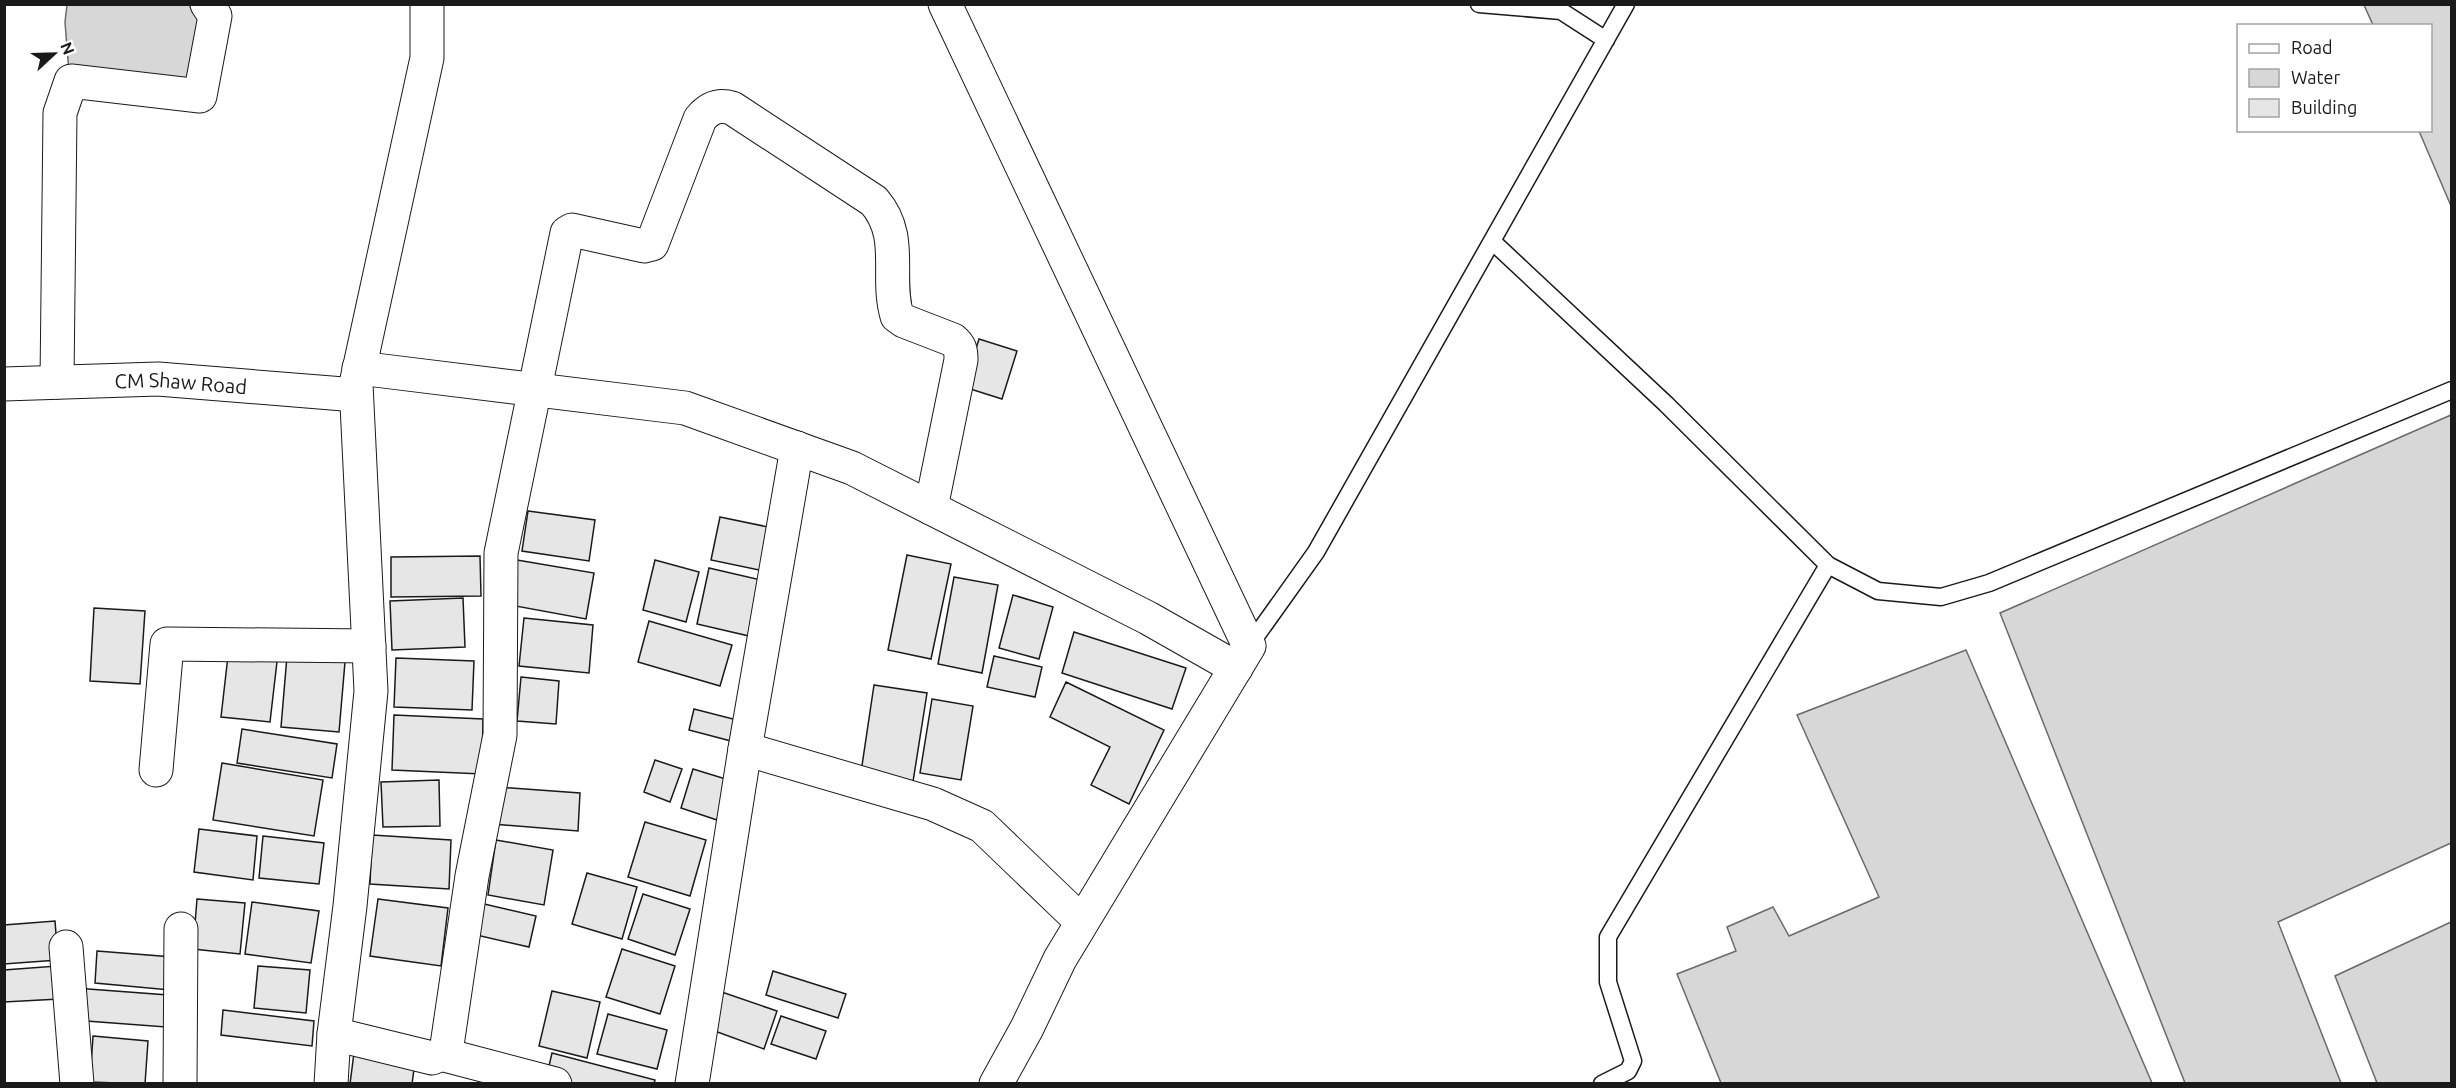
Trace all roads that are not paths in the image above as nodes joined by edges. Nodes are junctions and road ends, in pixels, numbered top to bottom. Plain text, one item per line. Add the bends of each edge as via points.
1 (207, 4) edge
2 (426, 4) edge
3 (945, 4) edge
4 (1479, 4) edge
5 (1626, 4) edge
6 (1606, 40) junction
7 (1492, 241) junction
8 (57, 382) junction
9 (358, 382) junction
10 (4, 384) edge
11 (536, 389) junction
12 (2451, 390) edge
13 (797, 448) junction
14 (931, 508) junction
15 (1828, 566) junction
16 (369, 646) junction
17 (1242, 657) junction
18 (745, 749) junction
19 (156, 770) dead end
20 (1082, 922) junction
21 (181, 929) dead end
22 (66, 947) dead end
23 (334, 1034) junction
24 (441, 1054) junction
25 (77, 1083) edge
26 (180, 1083) edge
27 (331, 1083) edge
28 (555, 1083) edge
29 (692, 1083) edge
30 (996, 1083) edge
31 (1602, 1083) edge

1 - 8 street via 215,16 200,96 71,81 60,113
2 - 9 street via 427,58
3 - 17 street
4 - 6 lane via 1561,11
5 - 6 lane
6 - 7 lane
7 - 15 lane via 1666,404
7 - 17 lane via 1316,552
8 - 9 street, CM Shaw Road
8 - 10 street, CM Shaw Road
9 - 11 street, CM Shaw Road
9 - 16 street
11 - 13 street, CM Shaw Road via 685,408
11 - 14 street via 567,233 572,230 644,246 652,244 700,119 713,107 732,108 873,201 885,214 891,232 897,316 959,344 961,360
11 - 24 street via 501,553 500,735 472,876 446,1052
12 - 15 lane via 1989,583 1941,597 1878,591
13 - 14 street, CM Shaw Road via 852,468
13 - 18 street
14 - 17 street, CM Shaw Road via 1148,618
15 - 31 lane via 1608,936 1608,982 1633,1061 1628,1071
16 - 19 street via 167,644
16 - 23 street via 371,691
17 - 20 street
18 - 20 street via 933,804 982,826
18 - 29 street
20 - 30 street
21 - 26 street
22 - 25 street
23 - 24 street via 432,1058
23 - 27 street
24 - 28 street

